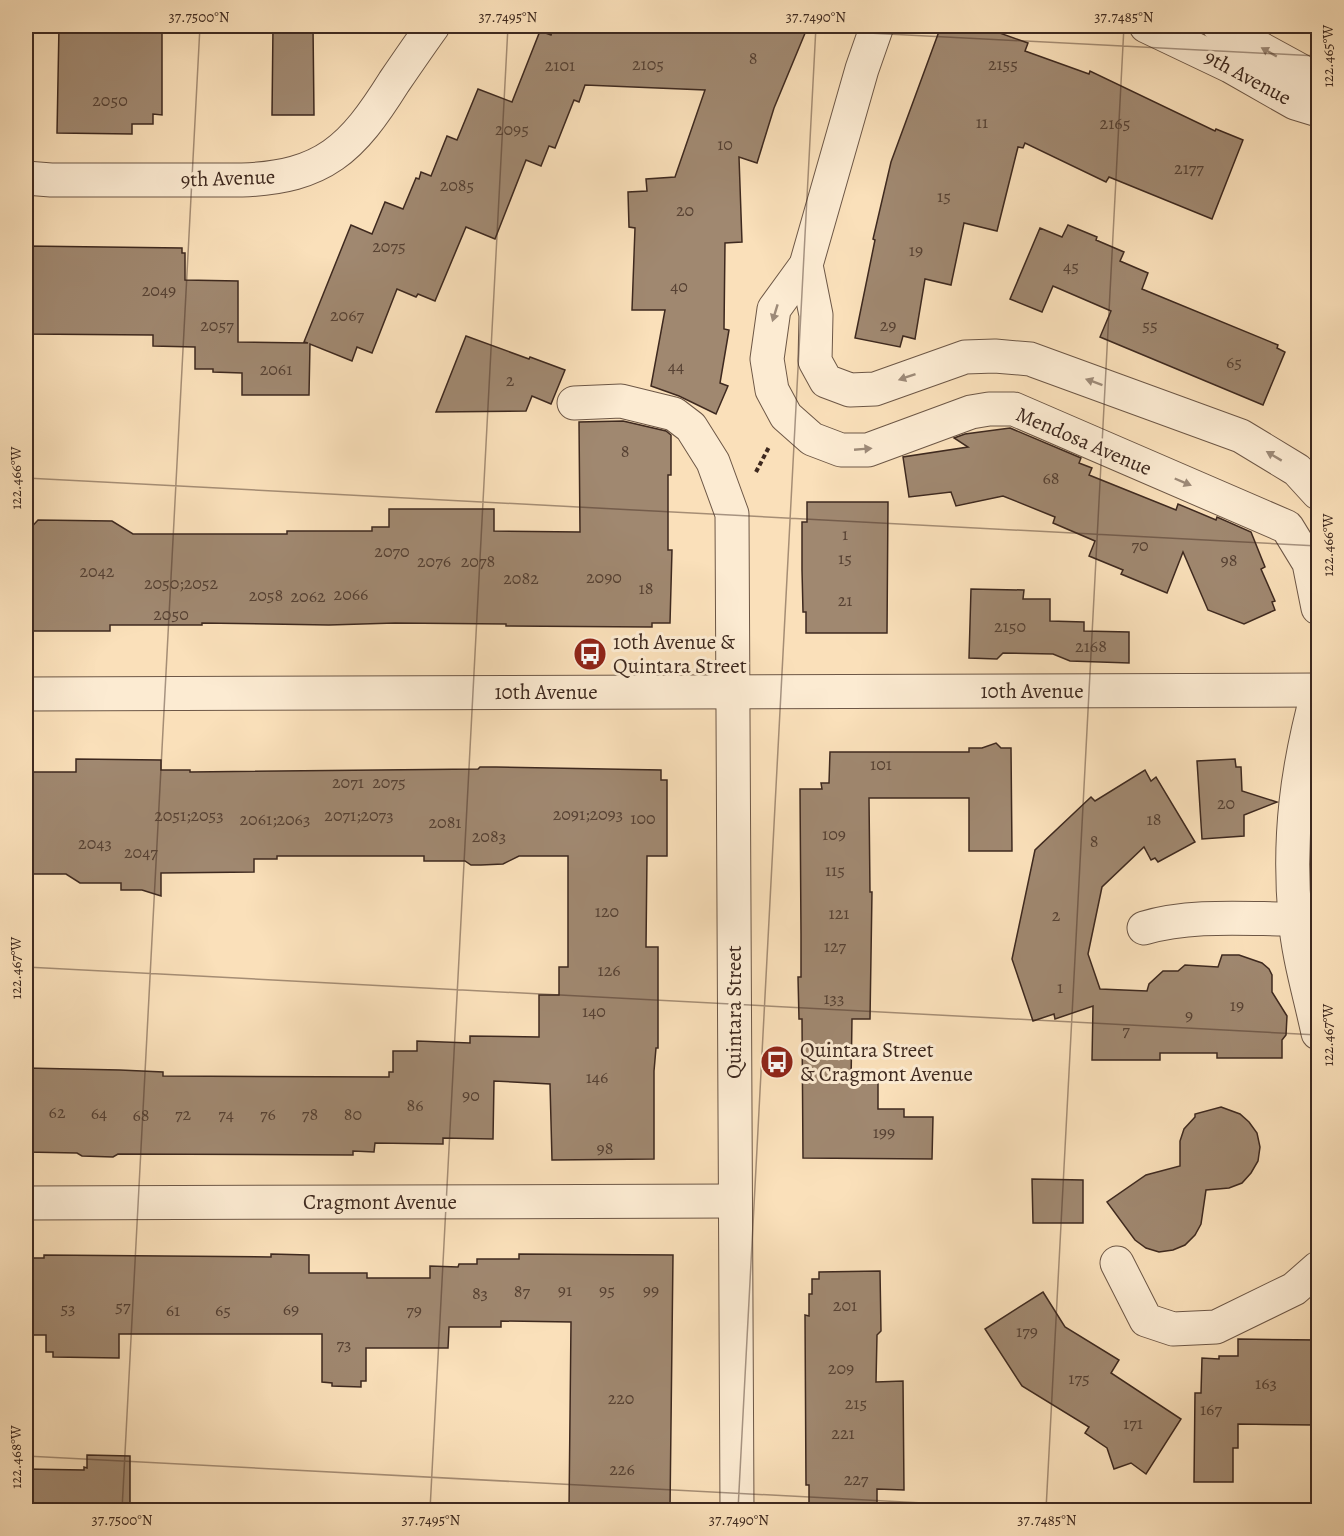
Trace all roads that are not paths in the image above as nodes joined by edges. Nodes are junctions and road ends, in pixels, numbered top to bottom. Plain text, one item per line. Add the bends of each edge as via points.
1 (433, 26) edge
2 (877, 26) edge
3 (1146, 26) edge
4 (1219, 26) edge
5 (1318, 80) edge
6 (1318, 110) edge
7 (26, 178) edge
8 (806, 265) junction
9 (574, 403) dead end
10 (1318, 493) edge
11 (1318, 608) edge
12 (1318, 691) edge
13 (733, 692) junction
14 (26, 694) edge
15 (1295, 919) junction
16 (1143, 928) dead end
17 (1318, 1033) edge
18 (735, 1201) junction
19 (26, 1203) edge
20 (1117, 1263) dead end
21 (1318, 1268) edge
22 (737, 1510) edge

1 - 7 street, 9th Avenue via 362,130 320,164 294,174 242,180
2 - 8 street, Mendosa Avenue
3 - 6 street, 9th Avenue via 1230,66 1295,103
5 -> 4 street, 9th Avenue
10 -> 8 street, Mendosa Avenue via 1297,470 1241,436 1030,359 964,357 875,389 850,390 826,381 815,361 816,315
8 -> 11 street, Mendosa Avenue via 774,309 767,359 772,390 786,416 812,439 841,450 868,450 971,412 1014,409 1287,527 1309,563
9 - 13 street, Quintara Street via 621,401 674,414 691,427 712,462 732,514
12 - 13 street, 10th Avenue
12 - 15 street via 1307,731 1293,819
13 - 14 street, 10th Avenue
13 - 18 street, Quintara Street
15 - 16 street via 1185,920
15 - 17 street
18 - 19 street, Cragmont Avenue
18 - 22 street, Quintara Street
20 - 21 street via 1146,1320 1173,1329 1216,1327 1294,1289

